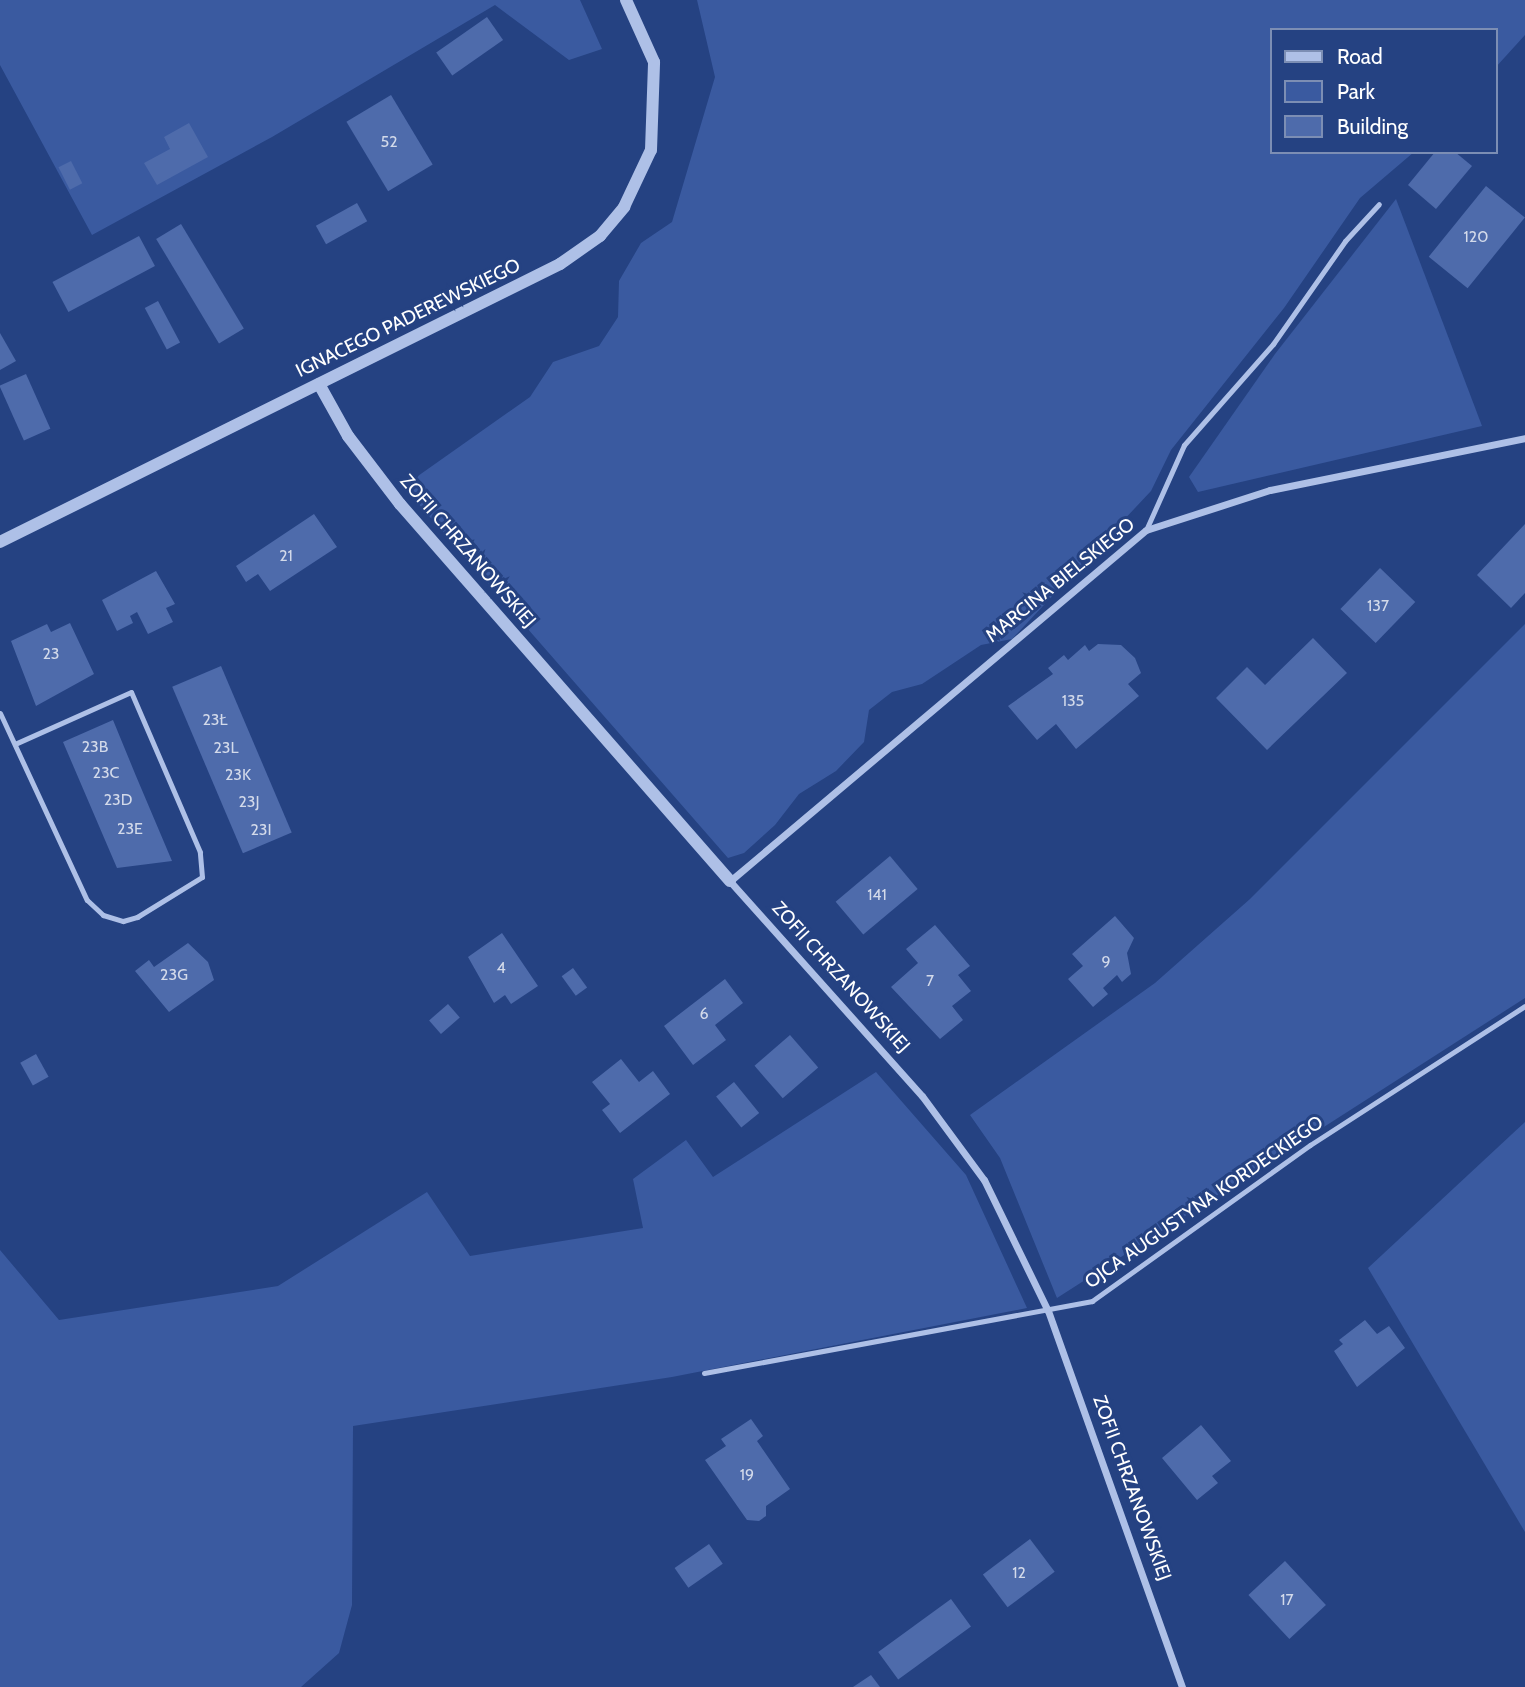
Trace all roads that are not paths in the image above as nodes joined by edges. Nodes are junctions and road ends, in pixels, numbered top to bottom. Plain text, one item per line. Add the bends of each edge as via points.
1 (626, 0) edge
2 (1379, 204) dead end
3 (319, 384) junction
4 (1525, 438) edge
5 (1146, 530) junction
6 (0, 542) edge
7 (0, 713) edge
8 (15, 744) junction
9 (730, 881) junction
10 (1525, 1006) edge
11 (1048, 1311) junction
12 (704, 1373) dead end
13 (1182, 1687) edge

1 - 3 street, IGNACEGO PADEREWSKIEGO via 653,62 656,110 651,150 624,207 600,236 560,264
2 - 5 lane via 1345,242 1273,344 1184,445
3 - 6 street, IGNACEGO PADEREWSKIEGO
3 - 9 street, ZOFII CHRZANOWSKIEJ via 348,436 400,504
4 - 5 street, MARCINA BIELSKIEGO via 1270,490
5 - 9 street, MARCINA BIELSKIEGO
7 - 8 lane
8 - 8 lane via 87,900 103,915 123,921 137,917 202,877 201,852 131,692
9 - 11 street, ZOFII CHRZANOWSKIEJ via 953,1138 984,1180
10 - 11 lane, OJCA AUGUSTYNA KORDECKIEGO via 1310,1145 1114,1288 1093,1301
11 - 12 lane, OJCA AUGUSTYNA KORDECKIEGO
11 - 13 street, ZOFII CHRZANOWSKIEJ

